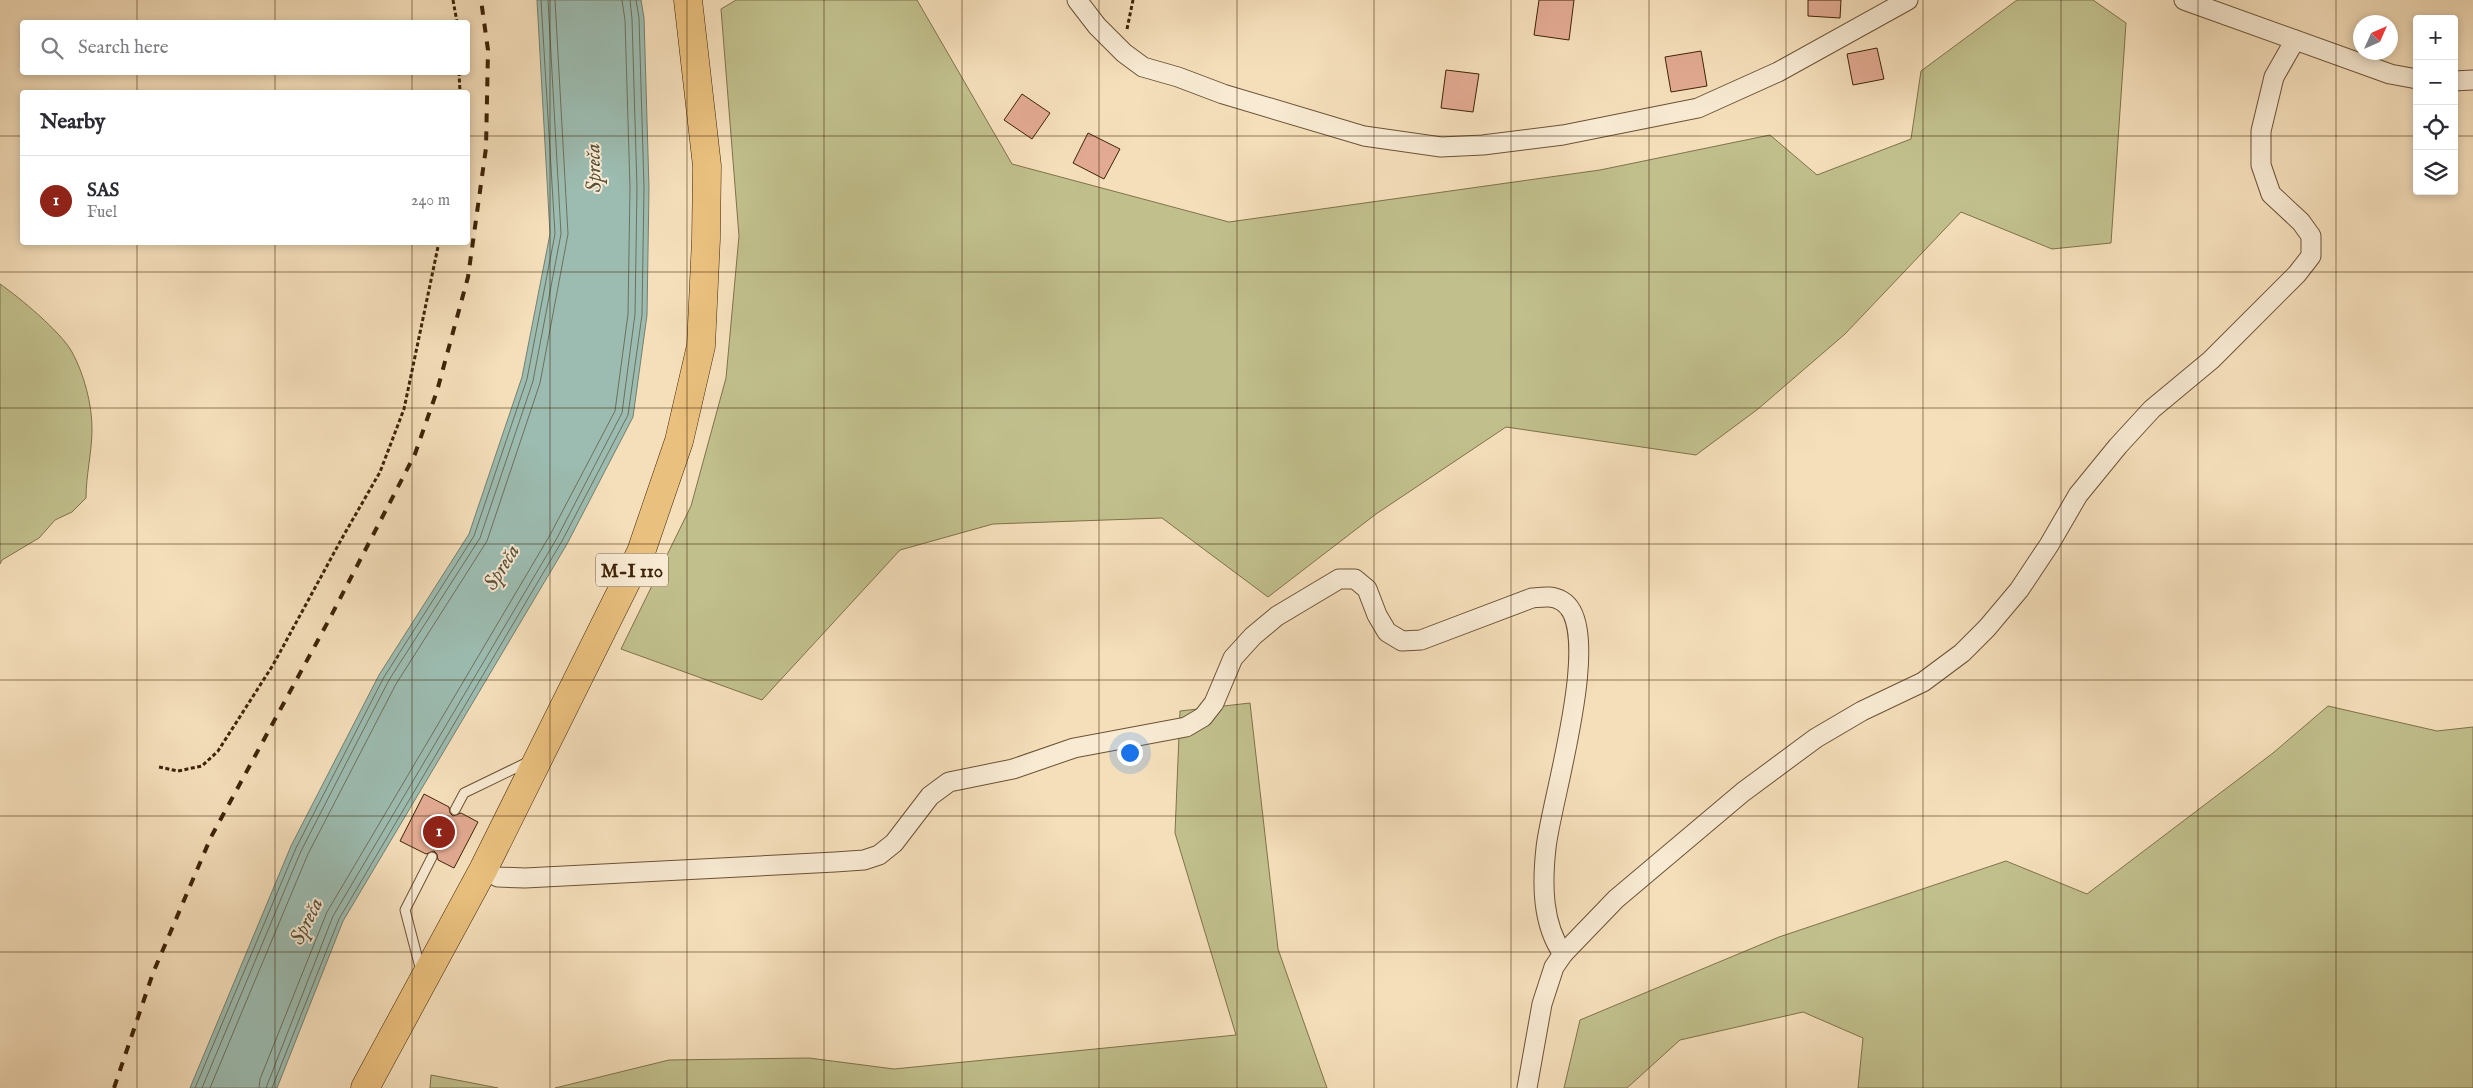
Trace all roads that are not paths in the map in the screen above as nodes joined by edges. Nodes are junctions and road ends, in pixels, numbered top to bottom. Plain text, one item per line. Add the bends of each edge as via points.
1 (688, 0) edge
2 (1078, 0) edge
3 (1908, 0) edge
4 (2184, 0) edge
5 (2295, 40) junction
6 (2413, 78) edge
7 (2458, 80) edge
8 (2473, 80) edge
9 (539, 757) junction
10 (455, 810) dead end
11 (432, 857) dead end
12 (483, 870) junction
13 (1563, 954) junction
14 (424, 980) junction
15 (365, 1088) edge
16 (1527, 1088) edge

1 - 9 main road, M-I 110 via 707,166 702,346 679,441 641,552
2 - 3 street via 1097,26 1143,67 1364,136 1441,147 1563,135 1698,108 1778,72
4 - 5 street
5 - 6 street via 2390,74
5 - 13 street via 2274,77 2261,131 2261,165 2271,194 2311,236 2311,256 2297,274 2211,360 2152,408 2118,446 2078,495 2019,590 1962,652 1923,682 1862,711 1816,738 1743,792 1616,899
7 - 8 street
9 - 10 lane via 464,793
9 - 12 main road, M-I 110
11 - 14 lane via 405,910
12 - 13 street via 498,877 526,878 835,862 864,860 879,855 894,843 930,796 949,782 1013,770 1074,748 1186,727 1203,717 1214,703 1233,658 1253,636 1277,616 1339,579 1355,579 1367,589 1387,632 1402,640 1421,640 1532,598 1551,596 1563,601 1572,613 1576,624 1577,683 1572,723 1546,847 1544,889 1547,921 1554,942
12 - 14 main road, M-I 110
13 - 16 street via 1554,967 1542,1004
14 - 15 main road, M-I 110

